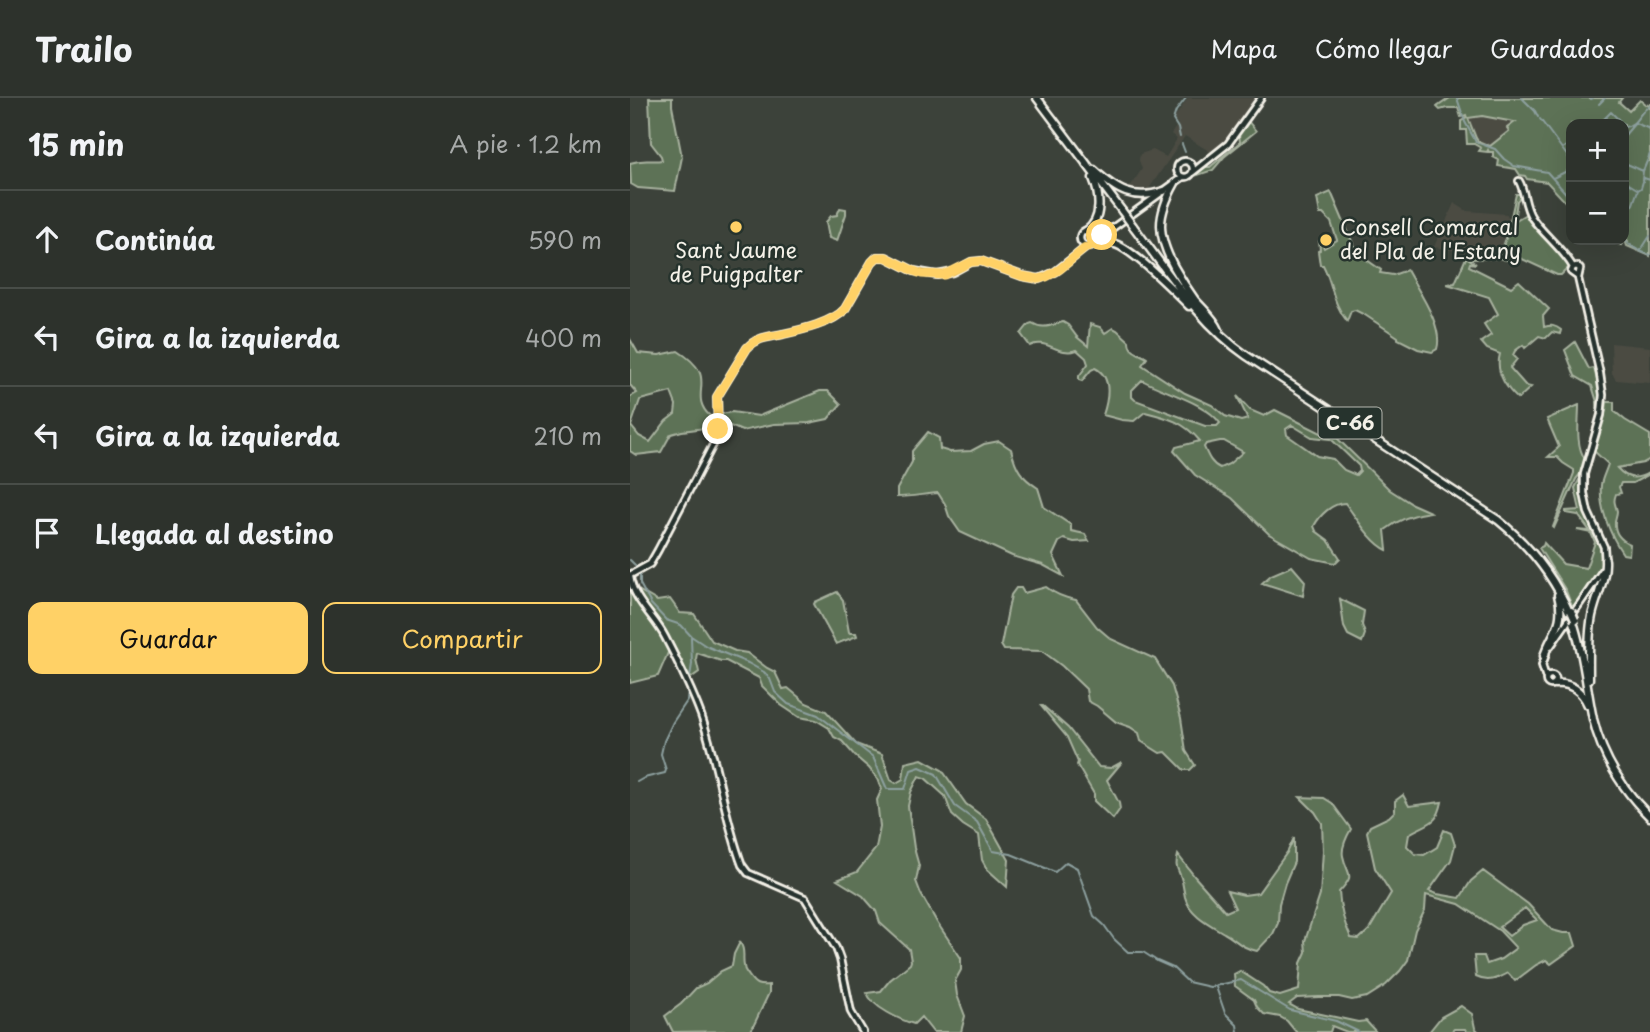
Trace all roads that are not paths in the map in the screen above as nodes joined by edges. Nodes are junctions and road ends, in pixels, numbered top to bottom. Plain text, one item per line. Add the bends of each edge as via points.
1 (1038, 98) edge
2 (1261, 98) edge
3 (1084, 162) junction
4 (1191, 163) junction
5 (1200, 165) junction
6 (1094, 170) junction
7 (1177, 171) junction
8 (1193, 172) junction
9 (1183, 177) junction
10 (1522, 185) dead end
11 (1170, 187) junction
12 (1123, 211) junction
13 (1089, 231) junction
14 (1104, 232) junction
15 (1080, 241) junction
16 (1092, 244) junction
17 (1080, 253) junction
18 (1218, 331) junction
19 (1605, 560) junction
20 (631, 575) edge
21 (1552, 579) junction
22 (1572, 617) junction
23 (1544, 656) junction
24 (1589, 681) junction
25 (1555, 684) joint
26 (1594, 720) junction
27 (1650, 816) edge
28 (863, 1032) edge

1 - 3 highway, C-66
1 - 6 highway, C-66
2 - 5 street via 1227,144
3 - 12 highway, C-66
3 - 13 highway via 1099,200
4 - 5 street
4 - 7 street via 1181,161
4 - 8 street
5 - 8 street
6 - 11 highway via 1131,194 1147,195
6 - 12 highway, C-66
7 - 9 street
7 - 11 street
8 - 9 street
9 - 11 street
10 - 19 street via 1530,216 1577,275 1600,374 1601,415 1584,474 1584,493
11 - 14 street
11 - 18 highway via 1160,228 1163,244 1185,287
12 - 18 highway, C-66, bridge
13 - 14 street
13 - 15 street via 1080,235
13 - 16 street
14 - 16 street
15 - 16 street via 1084,246
15 - 17 street
16 - 17 street
16 - 18 highway via 1122,247
17 - 20 street via 1039,279 981,261 944,275 922,274 877,257 840,315 752,342 717,397 715,441 650,564
18 - 21 highway, C-66 via 1247,356 1488,513 1521,541
18 - 22 highway, C-66 via 1507,523 1546,566
19 - 23 street via 1598,579
19 - 24 highway via 1591,619
20 - 28 street via 639,598 685,675 701,715 742,865 750,874 805,898 841,959 851,1012
21 - 22 highway, C-66
21 - 23 highway via 1560,615
22 - 24 highway, C-66
22 - 26 highway, C-66
23 - 25 street via 1548,684
24 - 27 highway, C-66 via 1609,755
25 - 26 highway via 1580,691
26 - 27 highway, C-66 via 1608,761

